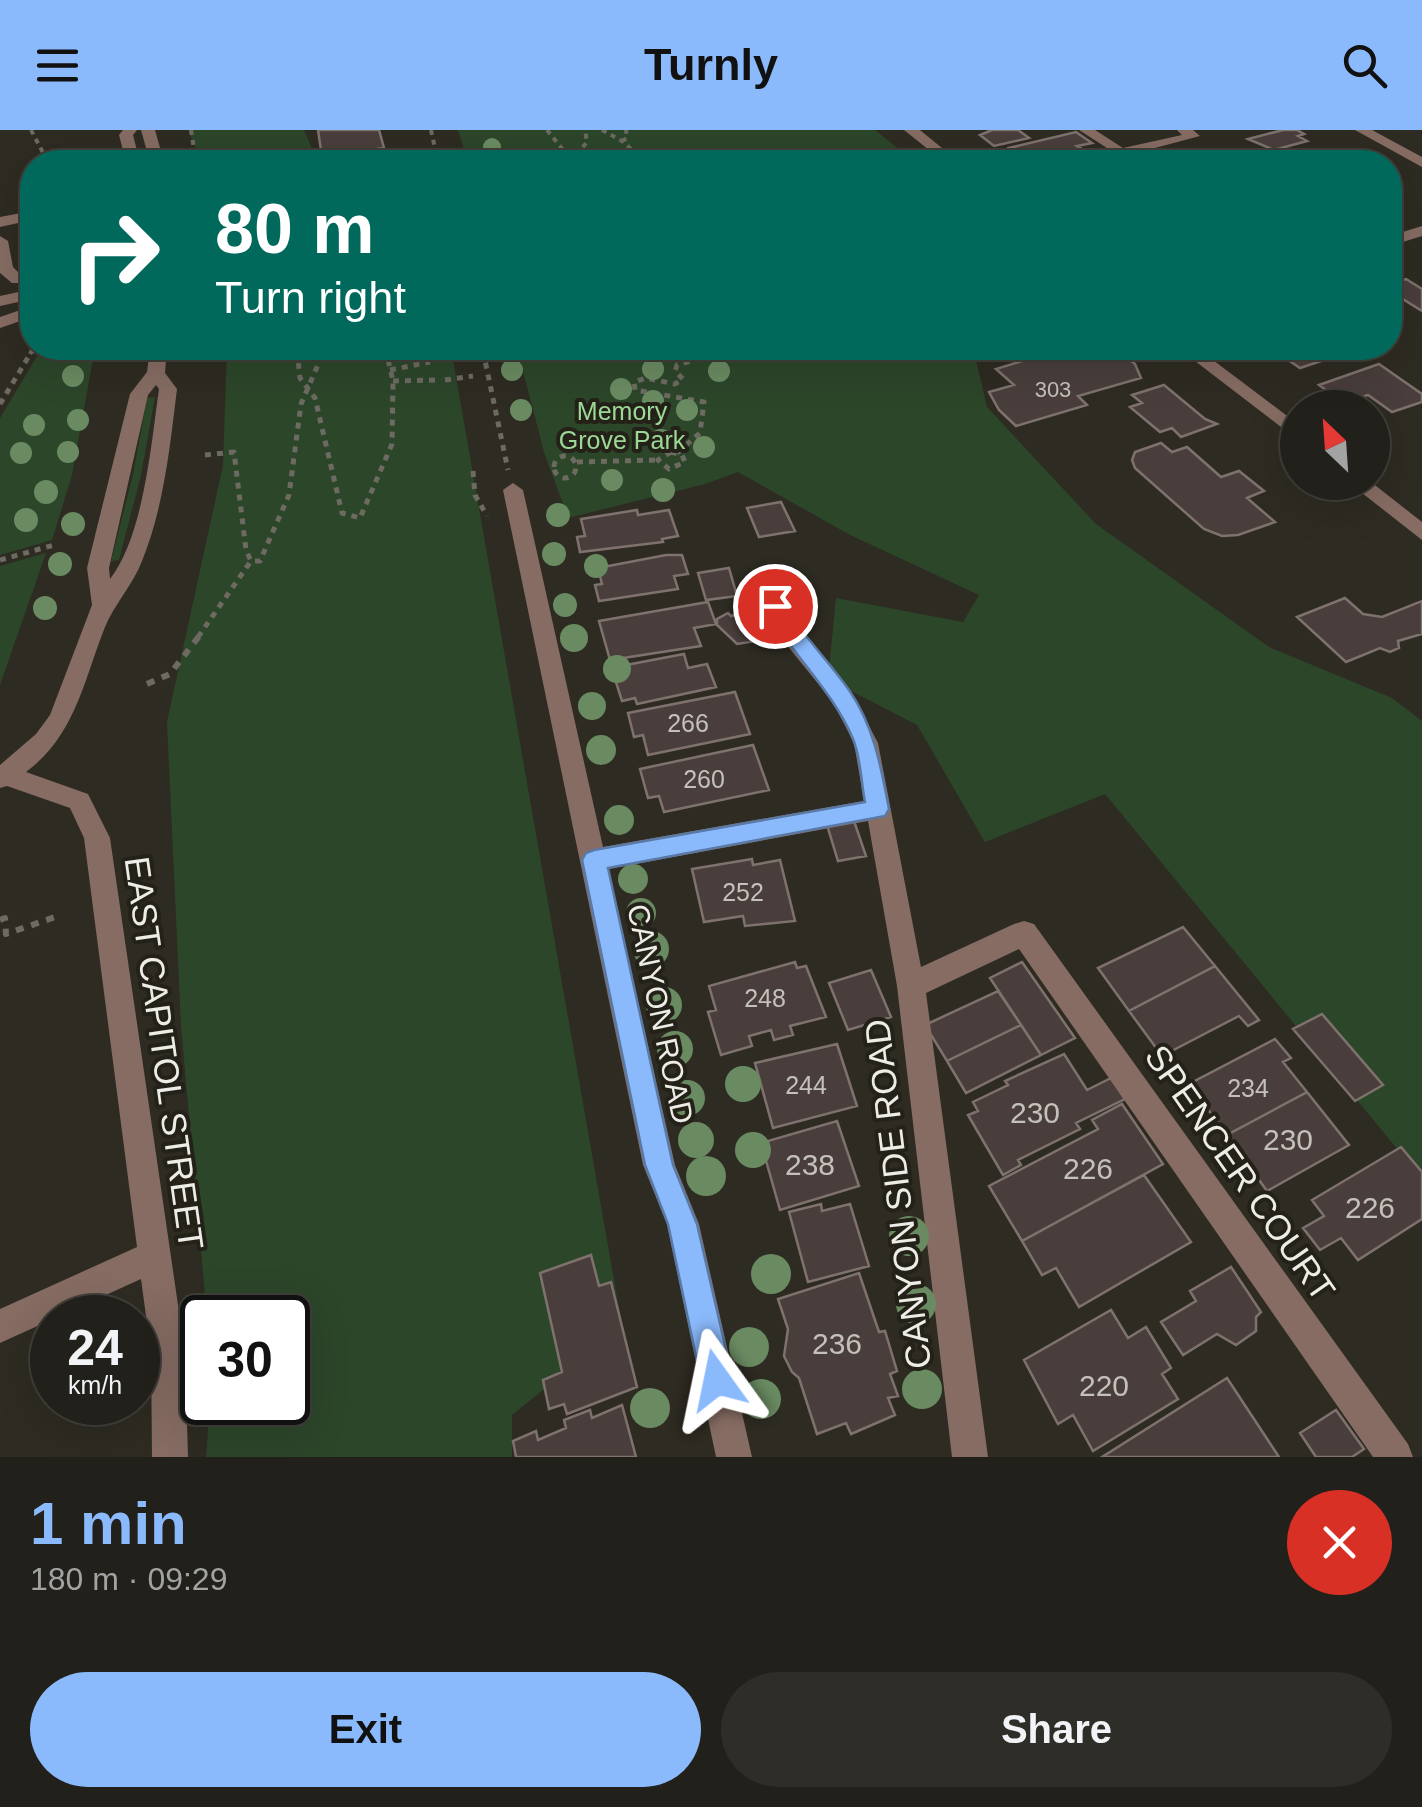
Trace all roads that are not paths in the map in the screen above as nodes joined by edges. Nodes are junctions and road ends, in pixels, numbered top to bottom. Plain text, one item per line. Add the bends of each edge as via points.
1 (911, 130) edge
2 (1086, 130) edge
3 (1184, 130) edge
4 (1362, 130) edge
5 (1148, 147) junction
6 (937, 150) edge
7 (1116, 150) edge
8 (1134, 150) edge
9 (1151, 150) edge
10 (1398, 150) edge
11 (0, 241) edge
12 (17, 280) edge
13 (157, 360) edge
14 (1202, 360) edge
15 (156, 374) junction
16 (1280, 420) edge
17 (513, 490) road end
18 (1381, 500) edge
19 (1422, 532) edge
20 (761, 579) dead end
21 (103, 604) junction
22 (3, 776) edge
23 (877, 809) junction
24 (594, 860) junction
25 (1024, 933) joint
26 (911, 986) junction
27 (154, 1256) junction
28 (0, 1326) edge
29 (170, 1457) edge
30 (734, 1457) edge
31 (970, 1457) edge
32 (1394, 1457) edge

1 - 6 street
2 - 7 street
3 - 5 street via 1193,136
4 - 10 street
5 - 8 street
5 - 9 street
11 - 12 street via 6,269
13 - 15 street
14 - 16 street
15 - 21 street via 139,394 98,568
15 - 21 street via 168,389 148,500 131,564
17 - 24 street, CANYON ROAD
18 - 19 street
20 - 23 street via 789,632 842,696 866,743
21 - 22 street via 63,718
22 - 27 street, EAST CAPITOL STREET via 79,801 93,822
23 - 24 street
23 - 26 street
24 - 30 street, CANYON ROAD via 659,1165 683,1224
25 - 26 street, CANYON SIDE ROAD
25 - 32 street, SPENCER COURT
26 - 31 street, CANYON SIDE ROAD
27 - 28 street
27 - 29 street, EAST CAPITOL STREET via 168,1353

